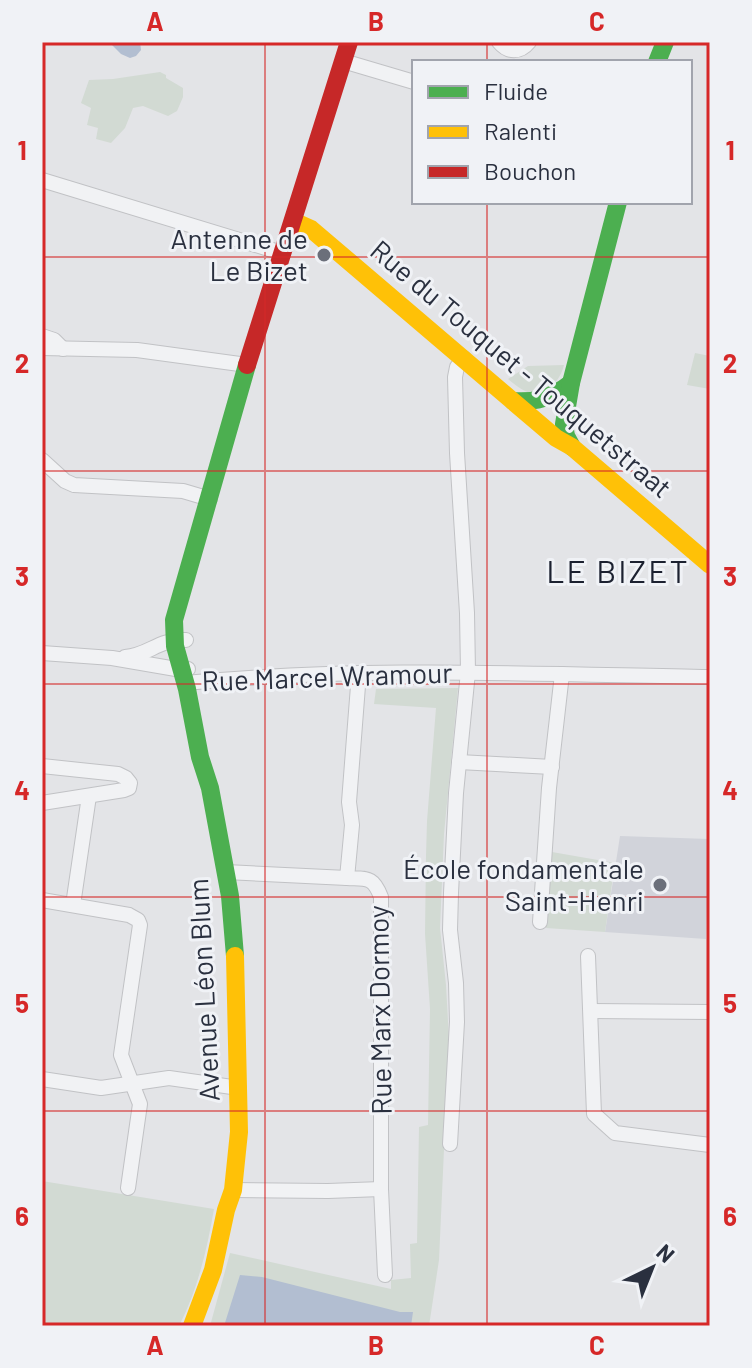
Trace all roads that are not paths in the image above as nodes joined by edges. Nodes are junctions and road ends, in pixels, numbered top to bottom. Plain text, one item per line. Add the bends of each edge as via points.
1 (349, 42) edge
2 (499, 42) edge
3 (529, 42) edge
4 (343, 61) junction
5 (412, 81) edge
6 (42, 180) edge
7 (617, 204) edge
8 (293, 221) junction
9 (282, 253) junction
10 (42, 336) edge
11 (42, 348) edge
12 (63, 349) junction
13 (464, 358) junction
14 (247, 365) junction
15 (571, 383) junction
16 (513, 401) junction
17 (572, 447) junction
18 (42, 460) edge
19 (210, 499) junction
20 (710, 565) edge
21 (180, 640) junction
22 (42, 653) edge
23 (112, 658) junction
24 (468, 672) junction
25 (359, 673) junction
26 (562, 674) junction
27 (188, 676) junction
28 (710, 677) edge
29 (459, 762) junction
30 (42, 766) edge
31 (552, 767) junction
32 (89, 796) junction
33 (42, 803) edge
34 (226, 872) junction
35 (347, 878) junction
36 (42, 900) edge
37 (73, 905) junction
38 (540, 922) dead end
39 (588, 956) dead end
40 (591, 1011) junction
41 (710, 1012) edge
42 (42, 1079) edge
43 (134, 1084) junction
44 (239, 1088) junction
45 (450, 1144) dead end
46 (710, 1145) edge
47 (128, 1188) dead end
48 (381, 1189) junction
49 (233, 1190) junction
50 (385, 1275) dead end
51 (192, 1326) edge
52 (201, 1326) edge

1 - 4 main road, Avenue Léon Blum
2 - 3 street via 513,51
4 - 5 street
4 - 8 main road, Avenue Léon Blum
6 - 9 street
7 - 15 main road
8 - 9 main road, Avenue Léon Blum
8 - 13 main road, Rue du Touquet - Touquetstraat via 311,229
9 - 14 main road, Avenue Léon Blum
10 - 12 street
11 - 12 street
12 - 14 street via 137,350
13 - 16 main road, Rue du Touquet - Touquetstraat
13 - 24 street via 455,377
14 - 19 main road, Avenue Léon Blum
15 - 16 main road via 544,401
15 - 17 main road via 564,424
16 - 17 main road, Rue du Touquet - Touquetstraat
17 - 20 main road, Rue du Touquet - Touquetstraat
18 - 19 street via 74,485 183,491
19 - 21 main road, Avenue Léon Blum via 174,620
21 - 23 street via 165,641 136,656
21 - 27 main road, Avenue Léon Blum
22 - 23 street
23 - 27 street, Rue Marcel Wramour
24 - 25 street, Rue Marcel Wramour
24 - 26 street, Rue Marcel Wramour
24 - 29 street
25 - 27 street, Rue Marcel Wramour
25 - 35 street, Rue Marx Dormoy
26 - 28 street, Rue Marcel Wramour
26 - 31 street
27 - 34 main road, Avenue Léon Blum via 210,760
29 - 31 street
29 - 45 street via 450,930 457,1022
30 - 32 street via 118,774 130,782 126,790
31 - 38 street
32 - 33 street
32 - 37 street
34 - 35 street
34 - 44 main road, Avenue Léon Blum via 233,916
35 - 48 street, Rue Marx Dormoy via 371,880 381,897
36 - 37 street
37 - 43 street via 129,915 140,925 121,1055
39 - 40 street
40 - 41 street
40 - 46 street via 594,1114 615,1133
42 - 43 street via 101,1088
43 - 44 street via 169,1078
43 - 47 street via 140,1109
44 - 49 main road, Avenue Léon Blum
48 - 49 street
48 - 50 street, Rue Marx Dormoy
49 - 51 main road, Avenue Léon Blum
49 - 52 main road, Avenue Léon Blum via 226,1254

